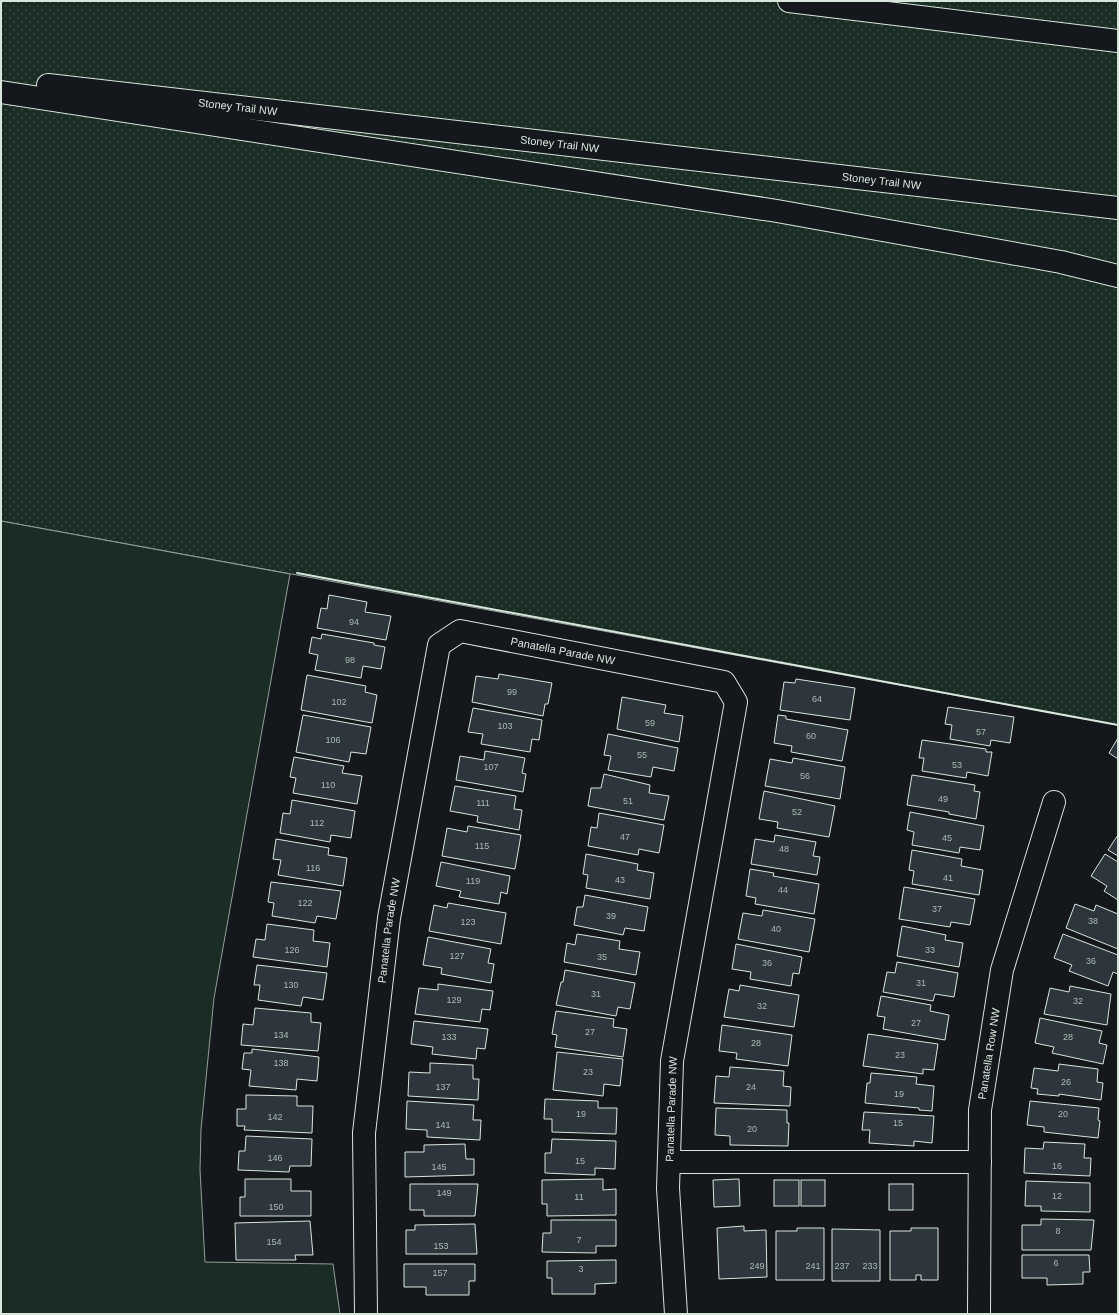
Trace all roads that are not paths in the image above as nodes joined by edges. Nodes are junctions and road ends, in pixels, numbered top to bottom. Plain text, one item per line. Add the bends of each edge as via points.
1 (789, 1) edge
2 (1118, 41) edge
3 (1, 80) edge
4 (1, 92) edge
5 (1118, 208) edge
6 (1118, 276) edge
7 (1054, 802) dead end
8 (669, 1162) junction
9 (980, 1162) junction
10 (366, 1314) edge
11 (676, 1314) edge
12 (979, 1314) edge

1 - 2 main road
3 - 5 main road, Stoney Trail NW
4 - 6 main road via 777,211 1054,261
7 - 9 main road, Panatella Row NW via 1002,970 980,1110
8 - 9 main road
8 - 10 main road, Panatella Parade NW via 672,1061 736,702 724,682 460,631 439,645 389,918 364,1133
8 - 11 main road, Panatella Parade NW via 668,1188
9 - 12 main road, Panatella Row NW

